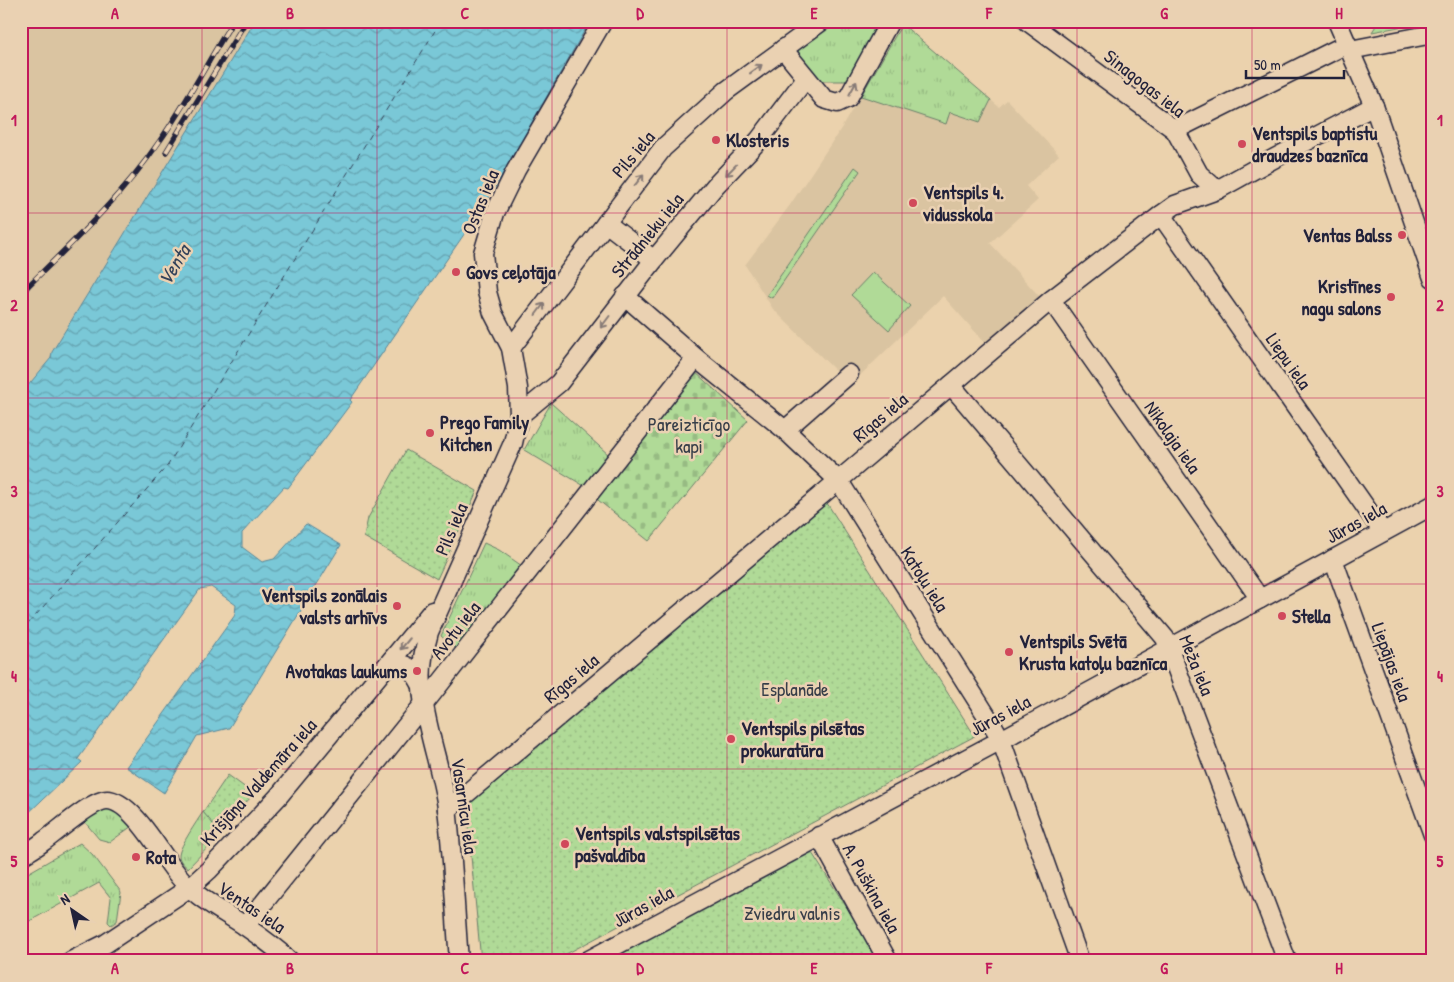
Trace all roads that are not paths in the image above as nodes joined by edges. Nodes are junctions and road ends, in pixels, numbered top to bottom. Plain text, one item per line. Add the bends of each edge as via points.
1 (603, 21) edge
2 (822, 21) edge
3 (890, 21) edge
4 (1027, 21) edge
5 (1337, 21) edge
6 (1428, 30) edge
7 (1348, 47) junction
8 (783, 49) junction
9 (806, 78) junction
10 (1374, 106) junction
11 (1175, 130) junction
12 (1199, 174) junction
13 (1217, 190) junction
14 (1168, 210) junction
15 (606, 223) junction
16 (1428, 249) edge
17 (654, 260) junction
18 (1433, 278) edge
19 (625, 296) junction
20 (1051, 300) junction
21 (511, 348) junction
22 (696, 358) junction
23 (849, 374) dead end
24 (951, 385) junction
25 (519, 416) junction
26 (785, 430) junction
27 (838, 481) junction
28 (1433, 505) edge
29 (1383, 532) junction
30 (1332, 560) junction
31 (445, 596) junction
32 (1260, 599) junction
33 (1168, 648) junction
34 (422, 659) joint
35 (387, 665) junction
36 (422, 684) junction
37 (424, 704) junction
38 (1001, 740) junction
39 (447, 810) junction
40 (1433, 834) edge
41 (819, 836) junction
42 (21, 856) edge
43 (189, 888) junction
44 (245, 926) junction
45 (71, 961) edge
46 (290, 961) edge
47 (459, 961) edge
48 (587, 961) edge
49 (888, 961) edge
50 (1080, 961) edge
51 (1286, 961) edge

1 - 21 street, Ostas iela via 516,170 495,213 483,253 493,313
2 - 8 street, Pils iela
9 -> 3 street via 824,99 837,103 848,98
4 - 11 street, Sinagogas iela
5 - 7 street
6 - 7 street
7 - 10 street
7 - 11 street
8 - 9 street
15 -> 8 street, Pils iela via 663,148 726,91
9 -> 17 street, Strādnieku iela via 759,140 715,186
10 - 13 street, Rīgas iela
10 - 16 street
11 - 12 street, Sinagogas iela
12 - 13 street, Sinagogas iela
12 - 14 street
13 - 14 street, Rīgas iela
14 - 20 street, Rīgas iela
14 - 29 street, Liepu iela
15 - 17 street
21 -> 15 street, Pils iela
16 - 18 street
17 - 19 street, Strādnieku iela
19 - 22 street, Katoļu iela
19 -> 25 street, Strādnieku iela via 559,383
20 - 24 street, Rīgas iela
20 - 32 street, Nikolaja iela
21 - 25 street, Ostas iela
22 - 26 street, Katoļu iela
22 - 37 street, Avotu iela
23 - 26 street
24 - 27 street, Rīgas iela
24 - 33 street, Meža iela via 1165,638
25 - 31 street, Pils iela via 513,443
26 - 27 street, Katoļu iela
27 - 38 street, Katoļu iela
27 - 39 street, Rīgas iela
28 - 29 street, Jūras iela
29 - 30 street, Jūras iela
30 - 32 street, Jūras iela
30 - 40 street, Liepājas iela
31 - 34 street, Pils iela via 429,632
31 -> 35 street, Krišjāņa Valdemāra iela
32 - 33 street, Jūras iela
33 - 38 street, Jūras iela
33 - 51 street, Meža iela
34 - 36 street, Vasarnīcu iela
35 - 36 street via 406,664
35 - 43 street, Krišjāņa Valdemāra iela via 278,797
36 - 37 street, Vasarnīcu iela
37 - 39 street, Vasarnīcu iela
37 - 44 street, Avotu iela
38 - 41 street, Jūras iela
38 - 50 street, Katoļu iela
39 - 47 street, Vasarnīcu iela
41 - 48 street, Jūras iela
41 - 49 street, A. Puškina iela
42 - 43 street, Ventas iela via 94,804 107,800 119,803 130,812
43 - 44 street, Ventas iela via 207,904
43 - 45 street, Krišjāņa Valdemāra iela via 105,944
44 - 46 street, Ventas iela

